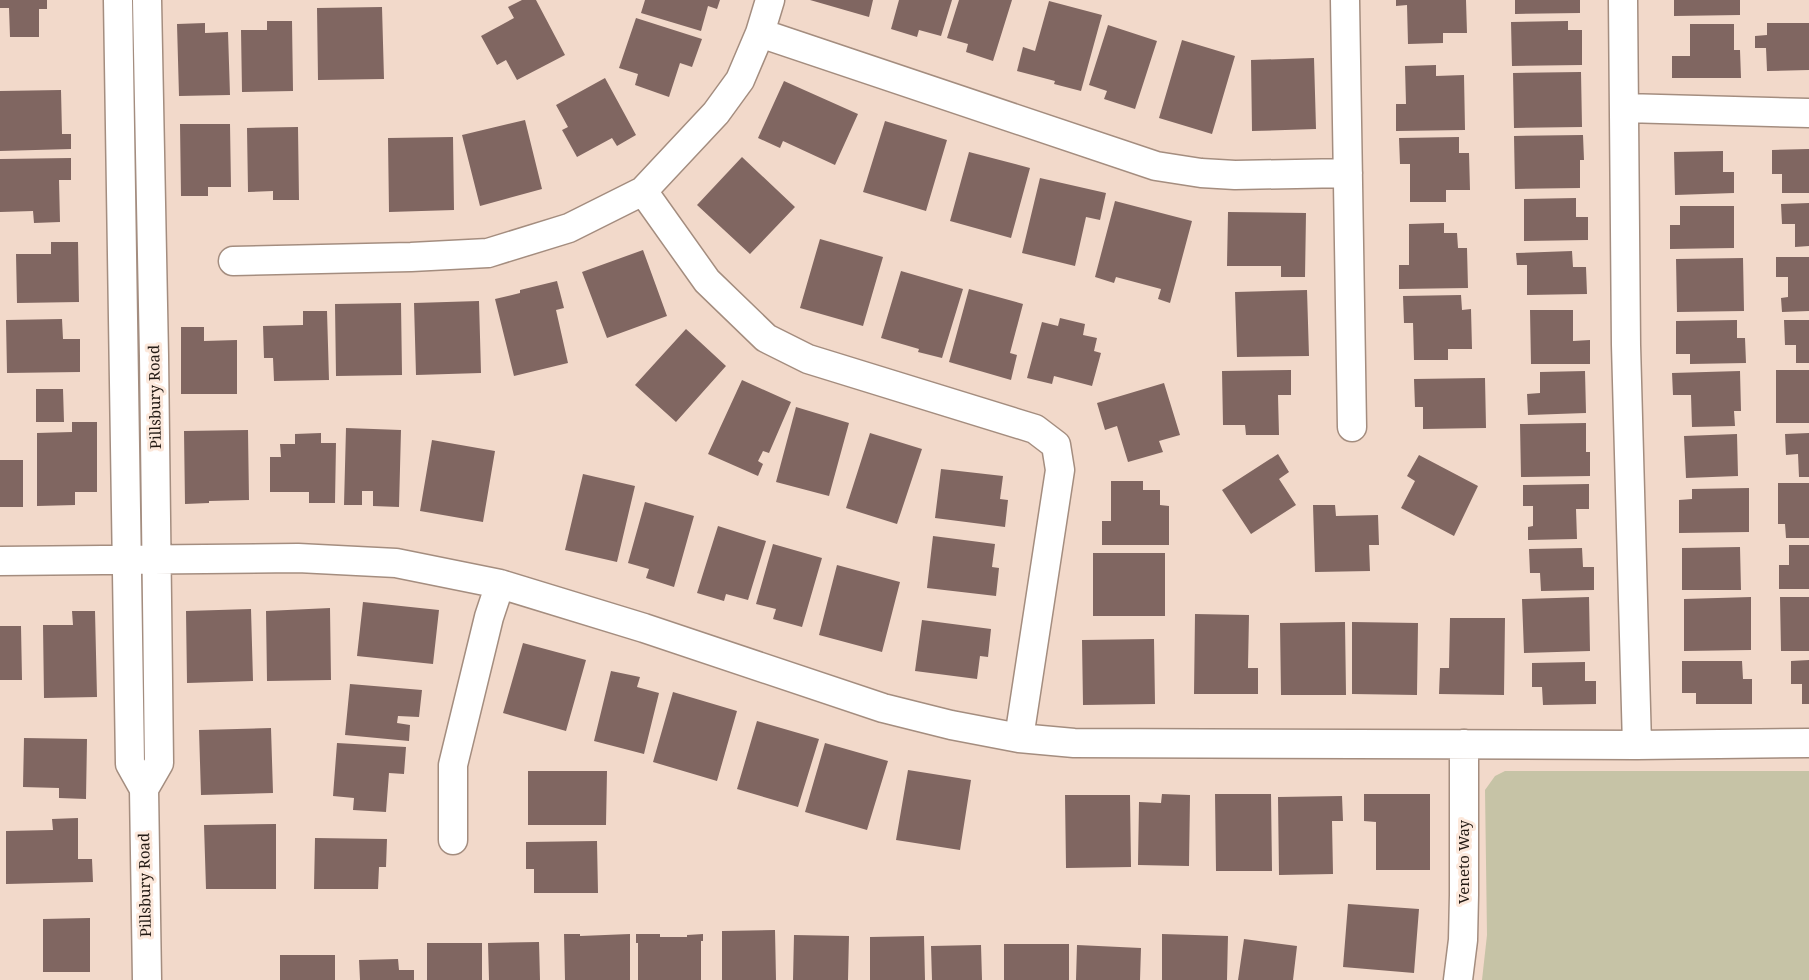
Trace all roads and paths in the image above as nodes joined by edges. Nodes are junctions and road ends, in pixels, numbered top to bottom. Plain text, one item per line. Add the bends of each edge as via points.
1 (118, 0) edge
2 (147, 0) edge
3 (770, 0) edge
4 (1345, 0) edge
5 (1623, 0) edge
6 (760, 33) junction
7 (1624, 108) junction
8 (1809, 113) edge
9 (1348, 174) junction
10 (643, 192) junction
11 (233, 261) dead end
12 (1352, 427) dead end
13 (157, 558) junction
14 (126, 560) junction
15 (0, 561) edge
16 (500, 584) junction
17 (1019, 738) junction
18 (1809, 743) edge
19 (1464, 744) junction
20 (1637, 745) junction
21 (144, 789) junction
22 (453, 840) dead end
23 (147, 980) edge
24 (1458, 980) edge

1 - 14 street, Pillsbury Road
2 - 13 street, Pillsbury Road
3 - 6 street
4 - 9 street
5 - 7 street
6 - 9 street via 1156,166 1201,174
6 - 10 street via 740,80 717,113
7 - 8 street
7 - 20 street
9 - 12 street
10 - 11 street via 569,228 488,253
10 - 17 street via 707,281 766,338 808,359 1035,429 1056,445 1060,470
13 - 14 street
13 - 16 street via 396,563
13 - 21 street, Pillsbury Road via 159,763
14 - 15 street
14 - 21 street, Pillsbury Road via 130,764
16 - 17 street via 883,708
16 - 22 street via 453,765
17 - 19 street via 1074,743
18 - 20 street
19 - 20 street
19 - 24 street, Veneto Way via 1463,940
21 - 23 street, Pillsbury Road

